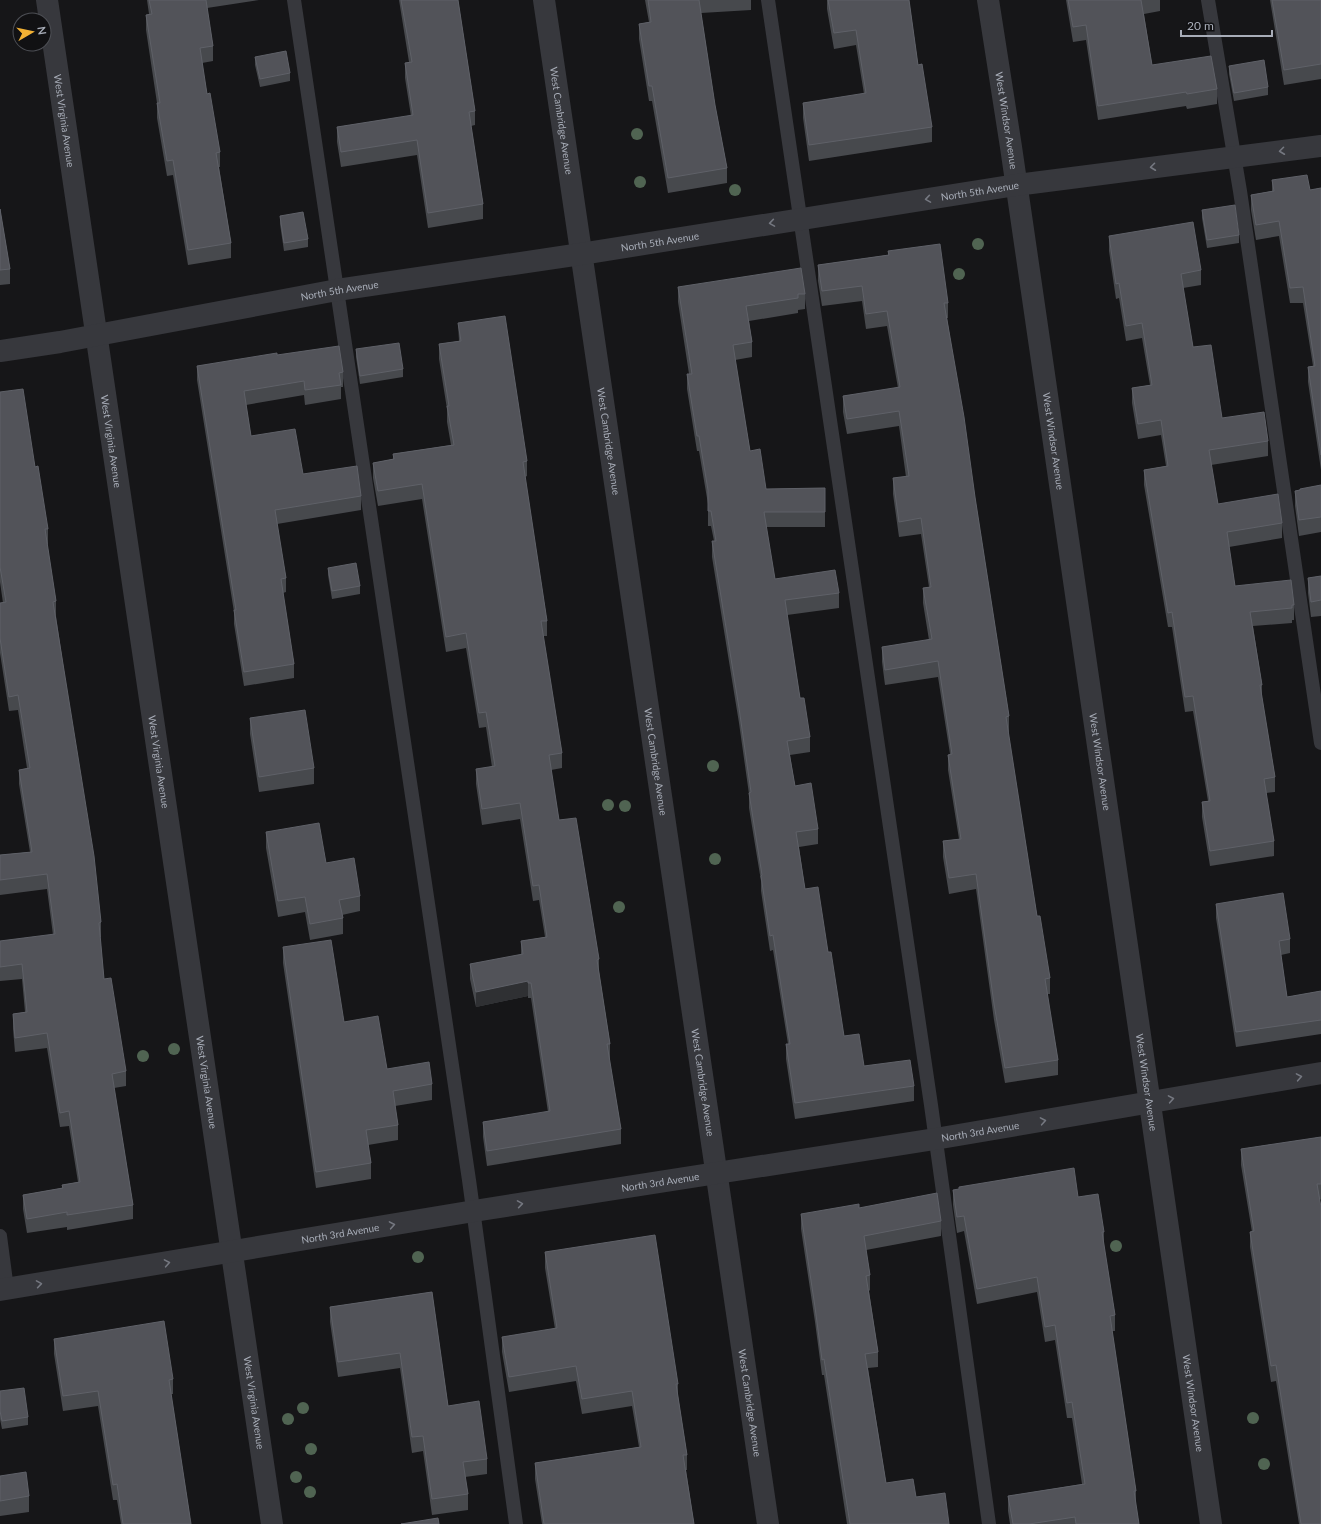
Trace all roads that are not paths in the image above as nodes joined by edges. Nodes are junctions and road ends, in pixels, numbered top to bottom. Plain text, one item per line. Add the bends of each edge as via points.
1 (47, 0) edge
2 (294, 0) edge
3 (544, 0) edge
4 (768, 0) edge
5 (988, 0) edge
6 (1208, 0) edge
7 (1321, 146) edge
8 (1234, 157) junction
9 (1016, 185) junction
10 (800, 219) junction
11 (581, 254) junction
12 (337, 290) junction
13 (96, 335) junction
14 (0, 351) edge
15 (1321, 743) edge
16 (1321, 1073) edge
17 (1150, 1103) junction
18 (935, 1139) junction
19 (717, 1174) junction
20 (474, 1211) junction
21 (0, 1236) edge
22 (233, 1252) junction
23 (3, 1289) edge
24 (272, 1524) edge
25 (516, 1524) edge
26 (768, 1524) edge
27 (989, 1524) edge
28 (1211, 1524) edge

1 - 13 street, West Virginia Avenue
2 - 12 lane
3 - 11 street, West Cambridge Avenue
4 - 10 lane
5 - 9 street, West Windsor Avenue
6 - 8 lane
7 -> 8 street, North 5th Avenue
8 -> 9 street, North 5th Avenue
8 - 15 lane
9 -> 10 street, North 5th Avenue
9 - 17 street, West Windsor Avenue
10 -> 11 street, North 5th Avenue
10 - 18 lane
11 - 12 street, North 5th Avenue
11 - 19 street, West Cambridge Avenue
12 - 13 street, North 5th Avenue
12 - 20 lane
13 - 14 street, North 5th Avenue
13 - 22 street, West Virginia Avenue
17 -> 16 street, North 3rd Avenue
18 -> 17 street, North 3rd Avenue
17 - 28 street, West Windsor Avenue
18 - 19 street, North 3rd Avenue
18 - 27 lane
20 -> 19 street, North 3rd Avenue
19 - 26 street, West Cambridge Avenue
22 -> 20 street, North 3rd Avenue
20 - 25 lane
21 - 23 lane
23 -> 22 street, North 3rd Avenue
22 - 24 street, West Virginia Avenue

